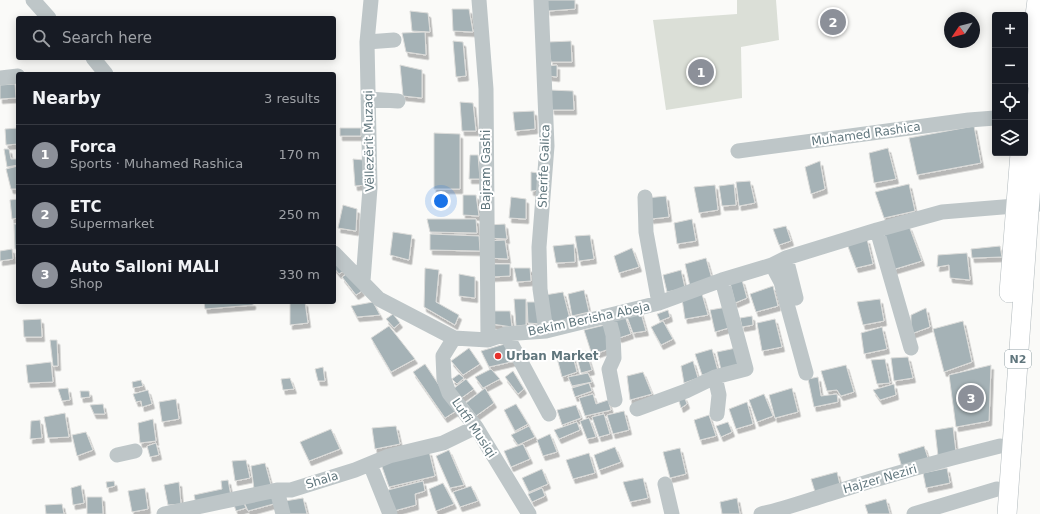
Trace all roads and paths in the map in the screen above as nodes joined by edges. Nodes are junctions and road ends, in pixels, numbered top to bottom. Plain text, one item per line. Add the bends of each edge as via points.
1 (33, 0) edge
2 (371, 0) edge
3 (479, 0) edge
4 (541, 0) edge
5 (1037, 0) edge
6 (47, 16) edge
7 (394, 40) dead end
8 (367, 42) junction
9 (95, 60) edge
10 (1039, 70) edge
11 (104, 72) edge
12 (16, 76) edge
13 (0, 78) edge
14 (1027, 84) edge
15 (368, 99) junction
16 (398, 101) dead end
17 (992, 118) edge
18 (738, 151) dead end
19 (1020, 156) edge
20 (645, 197) dead end
21 (1028, 205) edge
22 (877, 230) junction
23 (336, 255) edge
24 (786, 258) junction
25 (772, 265) junction
26 (722, 280) junction
27 (363, 281) junction
28 (659, 303) junction
29 (608, 316) junction
30 (546, 331) junction
31 (506, 334) junction
32 (454, 338) junction
33 (488, 340) junction
34 (911, 348) dead end
35 (715, 377) junction
36 (615, 400) dead end
37 (637, 409) dead end
38 (549, 414) dead end
39 (717, 414) dead end
40 (476, 427) junction
41 (1000, 446) junction
42 (135, 451) dead end
43 (117, 455) dead end
44 (370, 464) junction
45 (665, 484) dead end
46 (996, 489) junction
47 (277, 490) junction
48 (164, 514) edge
49 (283, 514) edge
50 (390, 514) edge
51 (529, 514) edge
52 (672, 514) edge
53 (761, 514) edge
54 (914, 514) edge
55 (995, 514) edge
56 (1007, 514) edge

1 - 6 street
2 - 8 street, Vëllezërit Muzaqi
3 - 33 street, Bajram Gashi via 486,89
4 - 30 street, Sherife Galica via 547,146 539,247
5 - 14 main road
7 - 8 street
8 - 15 street, Vëllezërit Muzaqi
9 - 11 street
10 - 21 main road, N2
12 - 13 street
15 - 16 street
15 - 27 street, Vëllezërit Muzaqi via 370,188
17 - 18 street, Muhamed Rashica
19 - 21 main road, N2
20 - 28 street via 646,232
21 - 22 street, Bekim Berisha Abeja via 942,212
21 - 41 main road, N2
21 - 56 main road, N2
22 - 24 street, Bekim Berisha Abeja
22 - 34 street
23 - 27 street, Bekim Berisha Abeja
24 - 25 street, Bekim Berisha Abeja
24 - 25 street via 809,370 781,282
25 - 26 street, Bekim Berisha Abeja
26 - 28 street, Bekim Berisha Abeja
26 - 35 street via 746,369
27 - 32 street, Bekim Berisha Abeja via 379,299
28 - 29 street, Bekim Berisha Abeja
29 - 30 street, Bekim Berisha Abeja
29 - 36 street via 613,335 614,358 609,369
30 - 31 street, Bekim Berisha Abeja
31 - 33 street, Bekim Berisha Abeja
31 - 38 street
32 - 33 street, Bekim Berisha Abeja
32 - 40 street, Lutfi Musiqi via 443,356 444,379 450,393
35 - 37 street
35 - 39 street via 719,395
40 - 44 street, Shala via 443,443 397,454
40 - 51 street, Lutfi Musiqi
41 - 46 main road, N2
41 - 53 street, Hajzer Neziri via 961,455
42 - 43 street
44 - 47 street, Shala via 291,490
44 - 50 street
45 - 52 street
46 - 54 street
46 - 55 main road, N2
47 - 48 street, Shala
47 - 49 street

